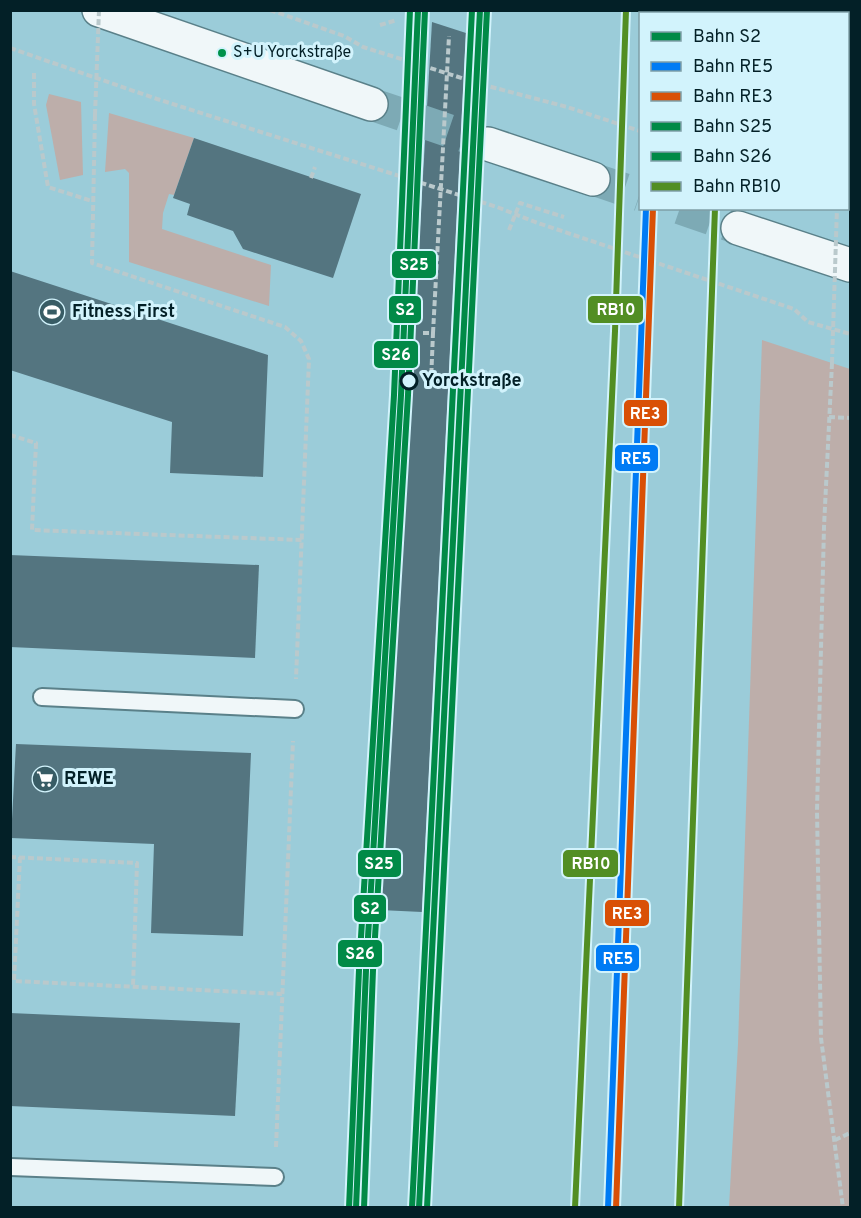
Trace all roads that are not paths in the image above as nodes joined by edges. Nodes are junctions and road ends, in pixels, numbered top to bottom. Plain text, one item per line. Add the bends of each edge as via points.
1 (99, 10) edge
2 (371, 104) tunnel mouth
3 (488, 144) tunnel mouth
4 (593, 179) tunnel mouth
5 (738, 228) tunnel mouth
6 (850, 265) edge
7 (42, 697) dead end
8 (295, 709) road end
9 (10, 1167) edge
10 (275, 1177) road end

1 - 2 main road
3 - 4 main road
5 - 6 main road
7 - 8 lane
9 - 10 lane

